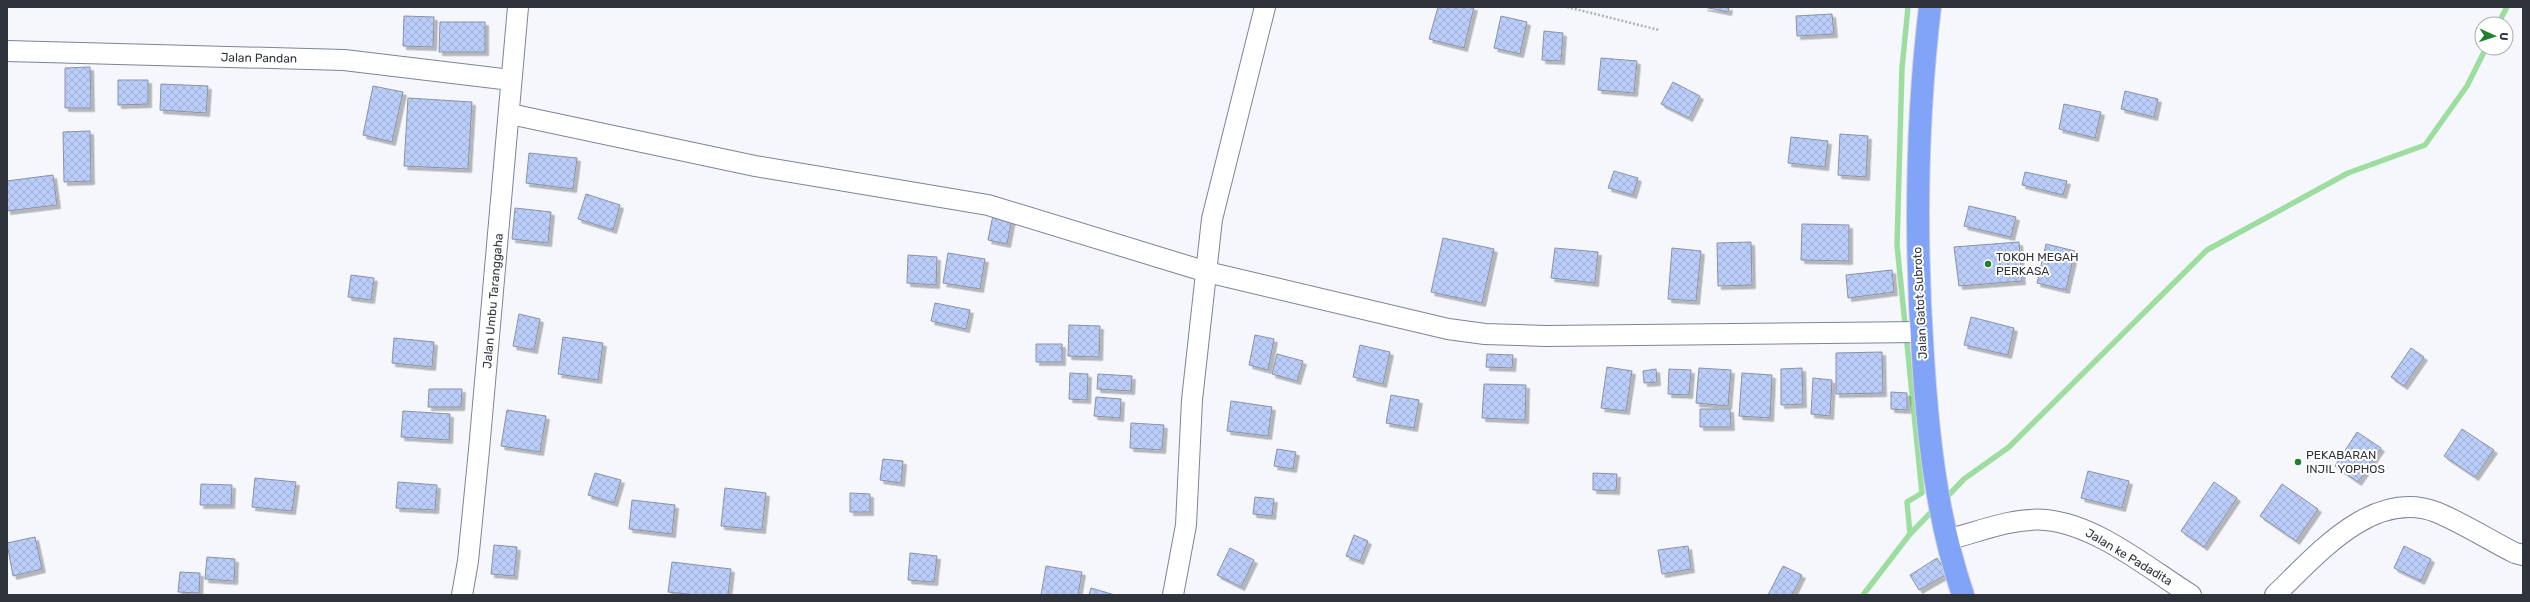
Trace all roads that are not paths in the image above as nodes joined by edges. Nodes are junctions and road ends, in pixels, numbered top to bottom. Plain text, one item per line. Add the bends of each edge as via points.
1 (518, 7) edge
2 (1265, 7) edge
3 (1930, 7) edge
4 (7, 51) edge
5 (511, 80) junction
6 (510, 114) junction
7 (1207, 272) junction
8 (1911, 332) junction
9 (1946, 533) junction
10 (2523, 555) edge
11 (462, 595) edge
12 (1172, 595) edge
13 (1963, 595) edge
14 (2191, 595) edge
15 (2275, 595) edge

1 - 5 street, Jalan Umbu Taranggaha
2 - 7 street via 1217,192
3 - 8 highway, Jalan Gatot Subroto via 1921,87 1917,252
4 - 5 street, Jalan Pandan via 344,60
5 - 6 street, Jalan Umbu Taranggaha
6 - 7 street via 755,166 988,205
6 - 11 street, Jalan Umbu Taranggaha via 468,561
7 - 8 street via 1448,329 1484,334 1545,336
7 - 12 street via 1192,400 1186,525
8 - 9 highway, Jalan Gatot Subroto via 1926,400 1936,481
9 - 13 highway, Jalan Gatot Subroto
9 - 14 street, Jalan ke Padadita via 2045,520 2084,528
10 - 15 street via 2436,512 2414,507 2388,509 2354,524

